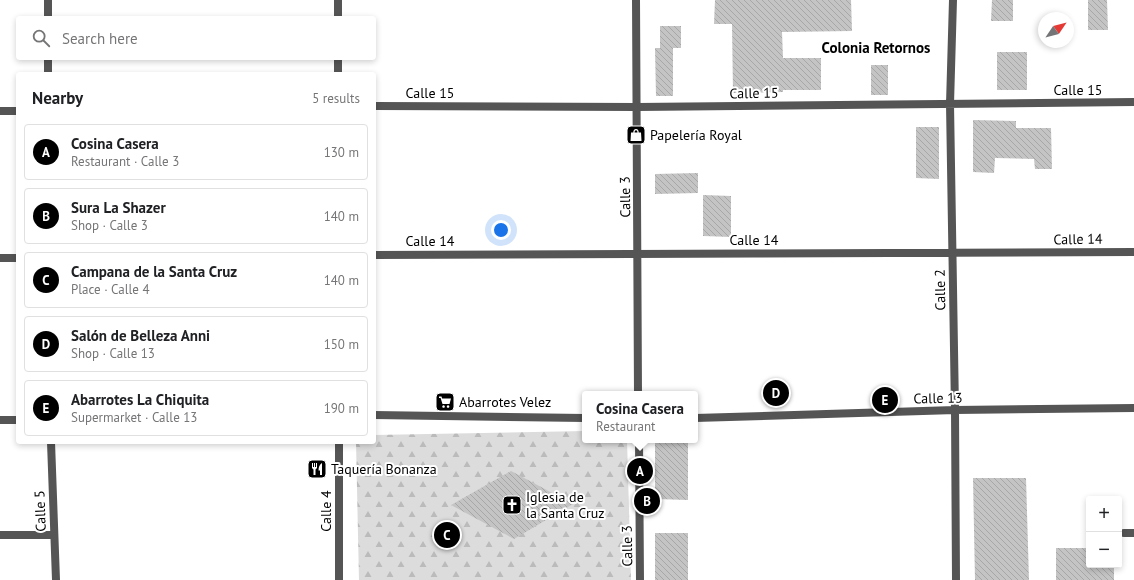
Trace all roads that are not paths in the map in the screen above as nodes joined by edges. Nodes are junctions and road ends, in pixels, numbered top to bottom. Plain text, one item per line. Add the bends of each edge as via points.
1 (48, 0) edge
2 (338, 0) edge
3 (636, 0) edge
4 (954, 0) edge
5 (48, 16) edge
6 (338, 16) edge
7 (48, 60) edge
8 (338, 60) edge
9 (48, 72) edge
10 (338, 72) edge
11 (1134, 102) edge
12 (950, 104) junction
13 (376, 106) edge
14 (637, 107) junction
15 (0, 111) edge
16 (16, 111) edge
17 (1134, 252) edge
18 (638, 253) junction
19 (952, 254) junction
20 (376, 255) edge
21 (0, 258) edge
22 (16, 258) edge
23 (638, 391) edge
24 (1134, 408) edge
25 (955, 410) junction
26 (376, 415) edge
27 (582, 418) edge
28 (698, 418) edge
29 (0, 420) edge
30 (16, 420) edge
31 (639, 443) edge
32 (51, 444) edge
33 (339, 444) edge
34 (1124, 533) dead end
35 (1134, 533) edge
36 (0, 535) edge
37 (54, 535) junction
38 (56, 580) edge
39 (339, 580) edge
40 (640, 580) edge
41 (956, 580) edge

1 - 5 street
2 - 6 street
3 - 14 street, Calle 3
4 - 12 street, Calle 2
7 - 9 street
8 - 10 street
11 - 12 street, Calle 15
12 - 14 street, Calle 15
12 - 19 street, Calle 2
13 - 14 street, Calle 15
14 - 18 street, Calle 3
15 - 16 street
17 - 19 street, Calle 14
18 - 19 street, Calle 14
18 - 20 street, Calle 14
18 - 23 street, Calle 3
19 - 25 street, Calle 2
21 - 22 street
24 - 25 street, Calle 13
25 - 28 street, Calle 13
25 - 41 street, Calle 2
26 - 27 street
29 - 30 street
31 - 40 street, Calle 3
32 - 37 street, Calle 5
33 - 39 street, Calle 4
34 - 35 street
36 - 37 street
37 - 38 street, Calle 5

